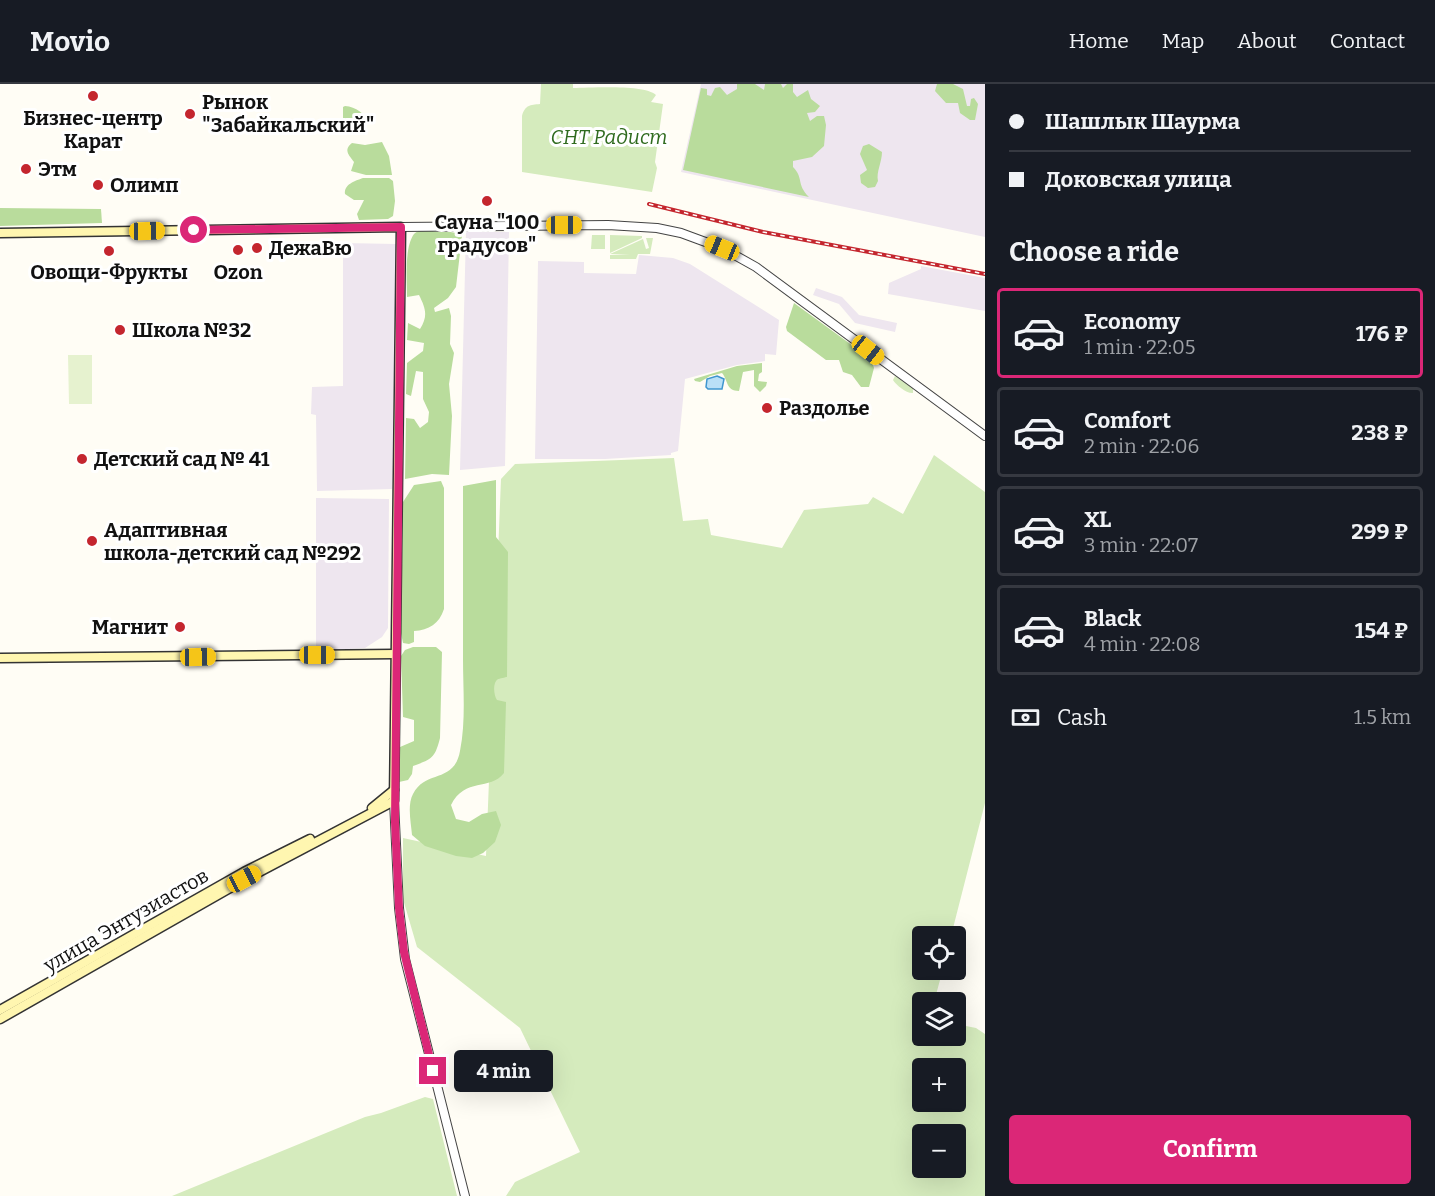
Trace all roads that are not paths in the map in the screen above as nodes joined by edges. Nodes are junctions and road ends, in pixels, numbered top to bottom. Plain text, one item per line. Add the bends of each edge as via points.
1 (401, 227) junction
2 (0, 232) edge
3 (985, 436) edge
4 (395, 654) junction
5 (0, 658) edge
6 (394, 790) junction
7 (394, 801) junction
8 (0, 1010) edge
9 (0, 1019) edge
10 (465, 1196) edge

1 - 2 main road
1 - 3 street via 608,225 681,233 722,248 756,267
1 - 4 main road
4 - 5 main road
4 - 6 main road
6 - 7 main road
6 - 8 main road, улица Энтузиастов via 375,807 244,872
7 - 9 main road, улица Энтузиастов via 244,879
7 - 10 street via 405,959

